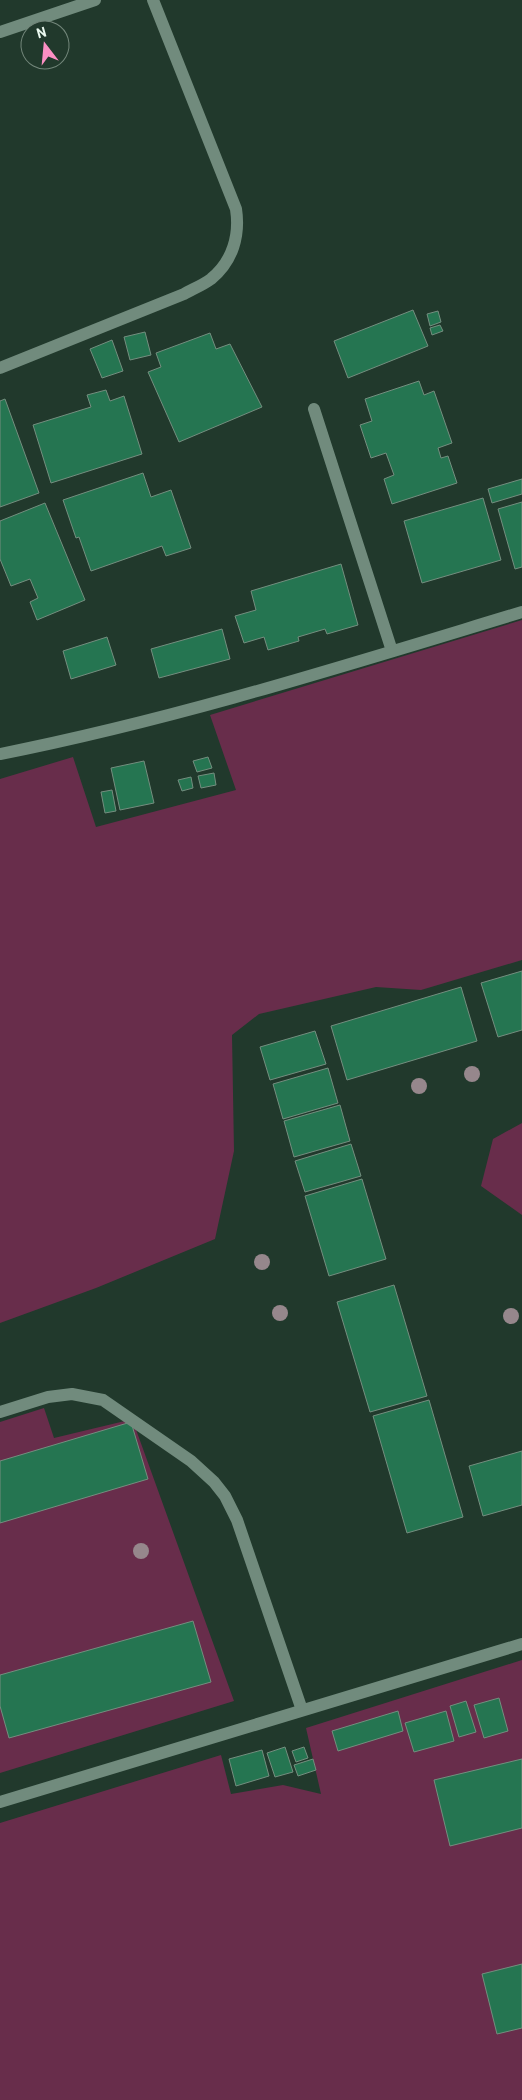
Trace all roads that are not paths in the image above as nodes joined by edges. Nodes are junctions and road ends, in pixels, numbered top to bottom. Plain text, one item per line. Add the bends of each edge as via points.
1 (95, 0) edge
2 (153, 0) edge
3 (0, 32) edge
4 (0, 368) edge
5 (314, 409) dead end
6 (522, 612) edge
7 (392, 651) junction
8 (0, 754) edge
9 (0, 1412) edge
10 (522, 1644) edge
11 (302, 1710) junction
12 (0, 1802) edge

1 - 3 street
2 - 4 street via 236,208 239,226 234,246 227,261 211,278 184,294
5 - 7 street
6 - 7 street
7 - 8 street via 74,740
9 - 11 street via 48,1397 72,1394 103,1400 191,1461 214,1482 237,1520
10 - 11 street
11 - 12 street

